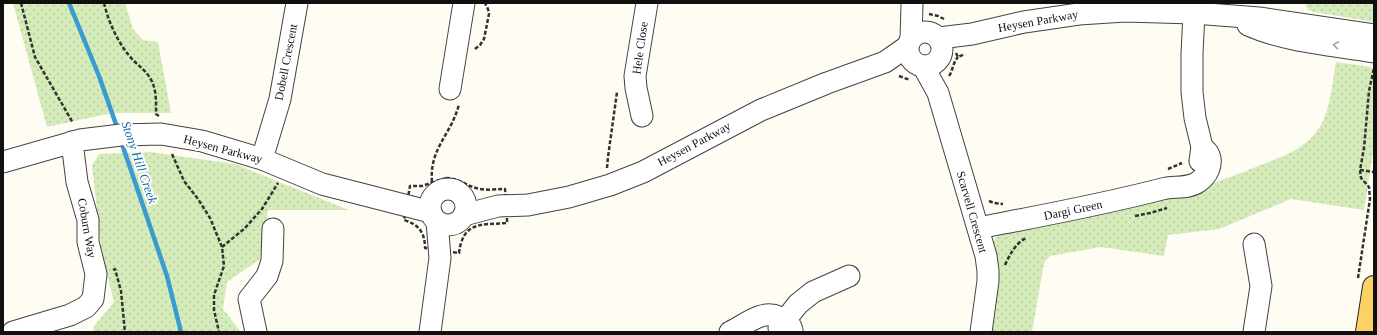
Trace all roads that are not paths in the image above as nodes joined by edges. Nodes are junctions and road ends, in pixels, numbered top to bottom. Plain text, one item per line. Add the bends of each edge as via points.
1 (297, 3) edge
2 (464, 3) edge
3 (647, 3) edge
4 (912, 4) edge
5 (1194, 13) junction
6 (1282, 20) edge
7 (1374, 35) edge
8 (925, 49) junction
9 (1374, 52) edge
10 (450, 90) dead end
11 (642, 116) dead end
12 (78, 141) junction
13 (258, 158) junction
14 (3, 162) edge
15 (448, 211) junction
16 (978, 228) junction
17 (273, 229) dead end
18 (1254, 244) dead end
19 (849, 276) dead end
20 (1365, 286) edge
21 (785, 328) edge
22 (736, 329) edge
23 (13, 332) edge
24 (256, 332) edge
25 (430, 332) edge
26 (980, 332) edge
27 (1254, 332) edge
28 (1367, 332) edge

1 - 13 street, Dobell Crescent via 280,99 268,140
2 - 10 street
3 - 11 street, Hele Close via 636,76
4 - 8 street
5 - 6 street, Heysen Parkway via 1225,16 1261,31
5 - 8 street, Heysen Parkway via 1125,11 1079,14 1024,22 972,34
5 - 16 street, Dargi Green via 1192,92 1202,147 1198,170 1192,176 1168,188 1090,207
6 - 7 street, Heysen Parkway
9 -> 6 street, Heysen Parkway
8 - 15 street, Heysen Parkway via 827,83 761,110 643,172 613,184 569,197 528,205
8 - 16 street, Scarvell Crescent
12 - 13 street, Heysen Parkway via 151,134 202,141
12 - 14 street, Heysen Parkway
12 - 23 street, Coburn Way via 77,182 88,220 88,242 96,274 93,299 86,307 70,315
13 - 15 street, Heysen Parkway via 322,184 406,207
15 - 25 street
16 - 26 street, Scarvell Crescent via 988,271
17 - 24 street via 272,261 267,276 249,299
18 - 27 street via 1261,286
19 - 21 street via 813,292 798,304
20 - 28 main road
21 - 22 street via 774,314 753,318

